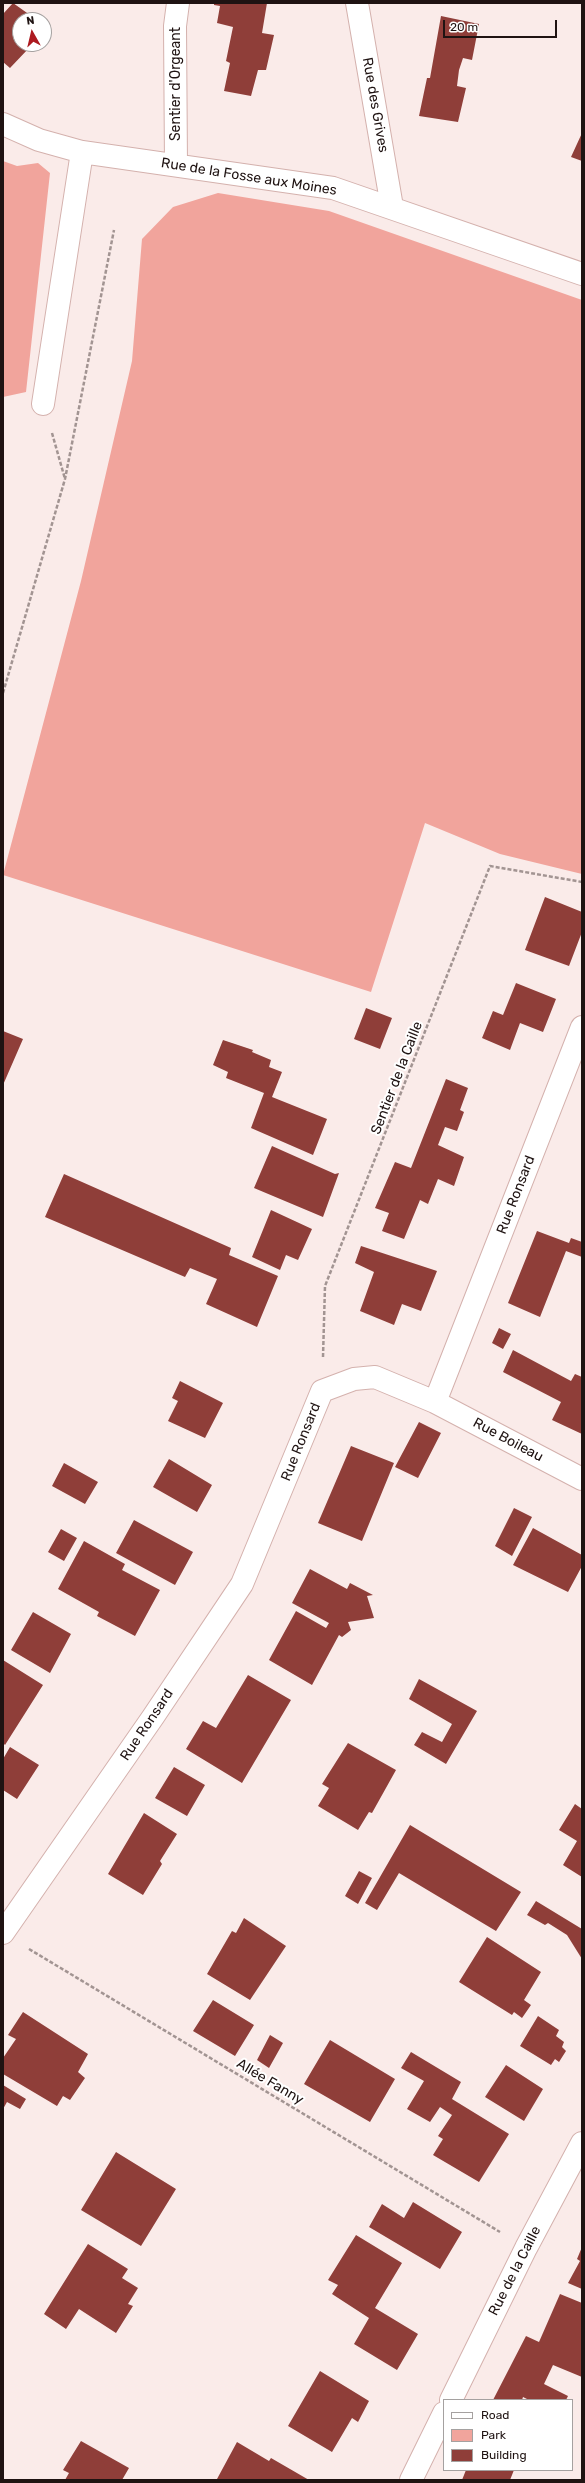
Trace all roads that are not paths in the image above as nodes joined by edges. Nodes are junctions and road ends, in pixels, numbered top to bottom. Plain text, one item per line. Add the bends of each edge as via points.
1 (178, 3) edge
2 (357, 3) edge
3 (3, 124) edge
4 (82, 152) junction
5 (176, 165) junction
6 (392, 207) junction
7 (582, 274) edge
8 (43, 404) road end
9 (582, 1027) edge
10 (434, 1402) junction
11 (582, 1479) edge
12 (3, 1933) edge
13 (582, 2143) edge
14 (451, 2399) edge
15 (443, 2415) edge
16 (411, 2480) edge

1 - 5 street, Sentier d'Orgeant via 175,26
2 - 6 street, Rue des Grives
3 - 4 street, Rue de la Fosse aux Moines via 39,140
4 - 5 street, Rue de la Fosse aux Moines
4 - 8 street
5 - 6 street, Rue de la Fosse aux Moines via 333,188
6 - 7 street, Rue de la Fosse aux Moines
9 - 10 street, Rue Ronsard
10 - 11 street, Rue Boileau
10 - 12 street, Rue Ronsard via 375,1378 354,1379 322,1391 242,1584
13 - 14 street, Rue de la Caille via 526,2248
15 - 16 street

